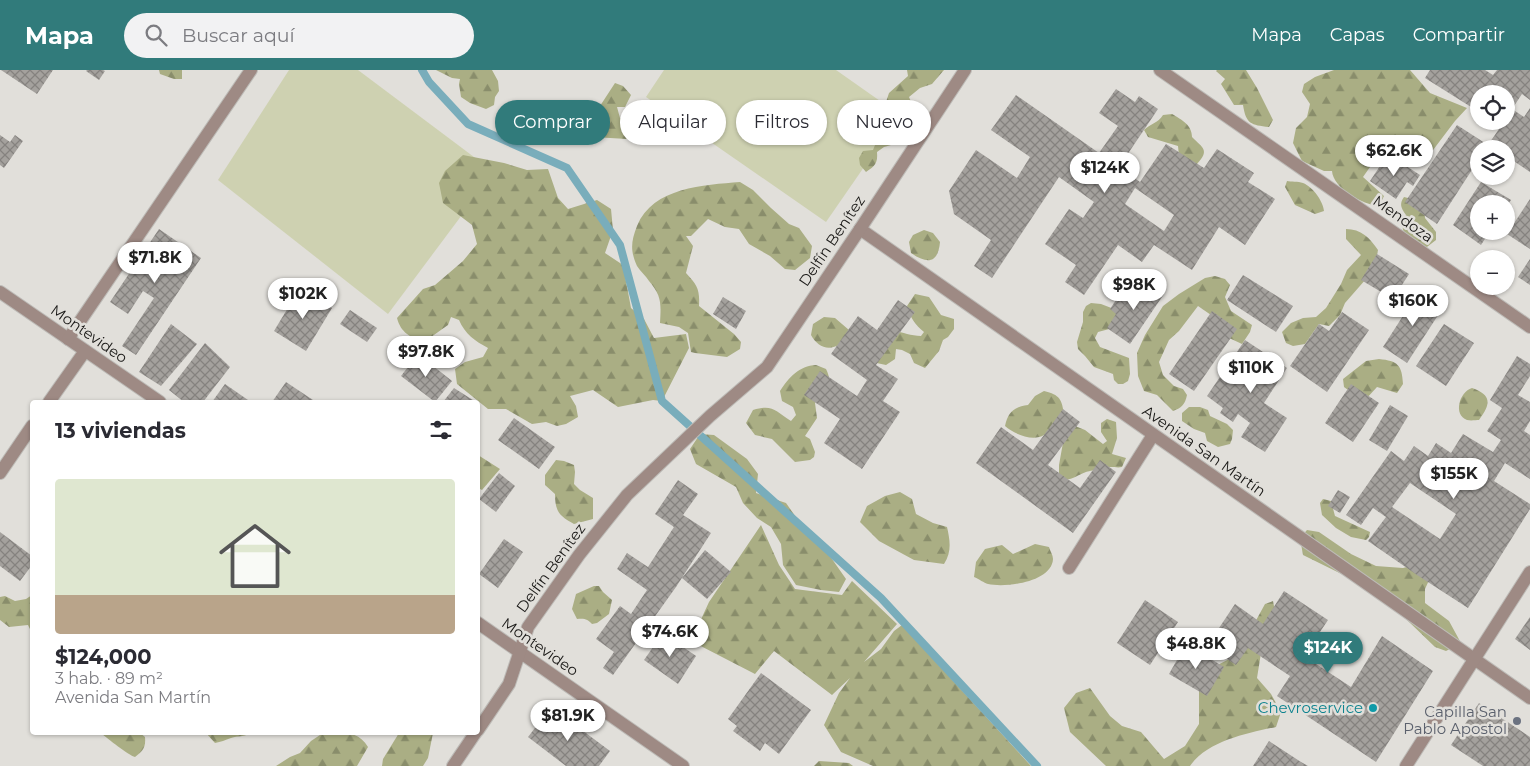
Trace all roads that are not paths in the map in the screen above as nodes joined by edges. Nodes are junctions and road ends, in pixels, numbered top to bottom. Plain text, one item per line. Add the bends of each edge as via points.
1 (251, 70) edge
2 (965, 70) edge
3 (1160, 70) edge
4 (860, 229) junction
5 (0, 292) edge
6 (1530, 327) edge
7 (68, 339) junction
8 (85, 351) junction
9 (50, 400) edge
10 (157, 400) edge
11 (30, 429) edge
12 (1153, 435) junction
13 (0, 473) edge
14 (1069, 568) dead end
15 (1530, 572) edge
16 (480, 624) edge
17 (520, 653) junction
18 (1474, 659) junction
19 (1530, 698) edge
20 (480, 727) edge
21 (474, 735) edge
22 (453, 766) edge
23 (683, 766) edge
24 (1406, 766) edge

1 - 7 street
2 - 4 street, Delfín Benítez
3 - 6 street, Mendoza
4 - 12 street, Avenida San Martín
4 - 17 street, Delfín Benítez via 767,367 627,495 528,627
5 - 7 street, Montevideo
7 - 8 street, Montevideo
8 - 9 street
8 - 10 street, Montevideo
11 - 13 street
12 - 14 street
12 - 18 street, Avenida San Martín
15 - 18 street
16 - 17 street, Montevideo
17 - 20 street, Delfín Benítez via 509,684
17 - 23 street, Montevideo
18 - 19 street, Avenida San Martín
18 - 24 street
21 - 22 street, Delfín Benítez

